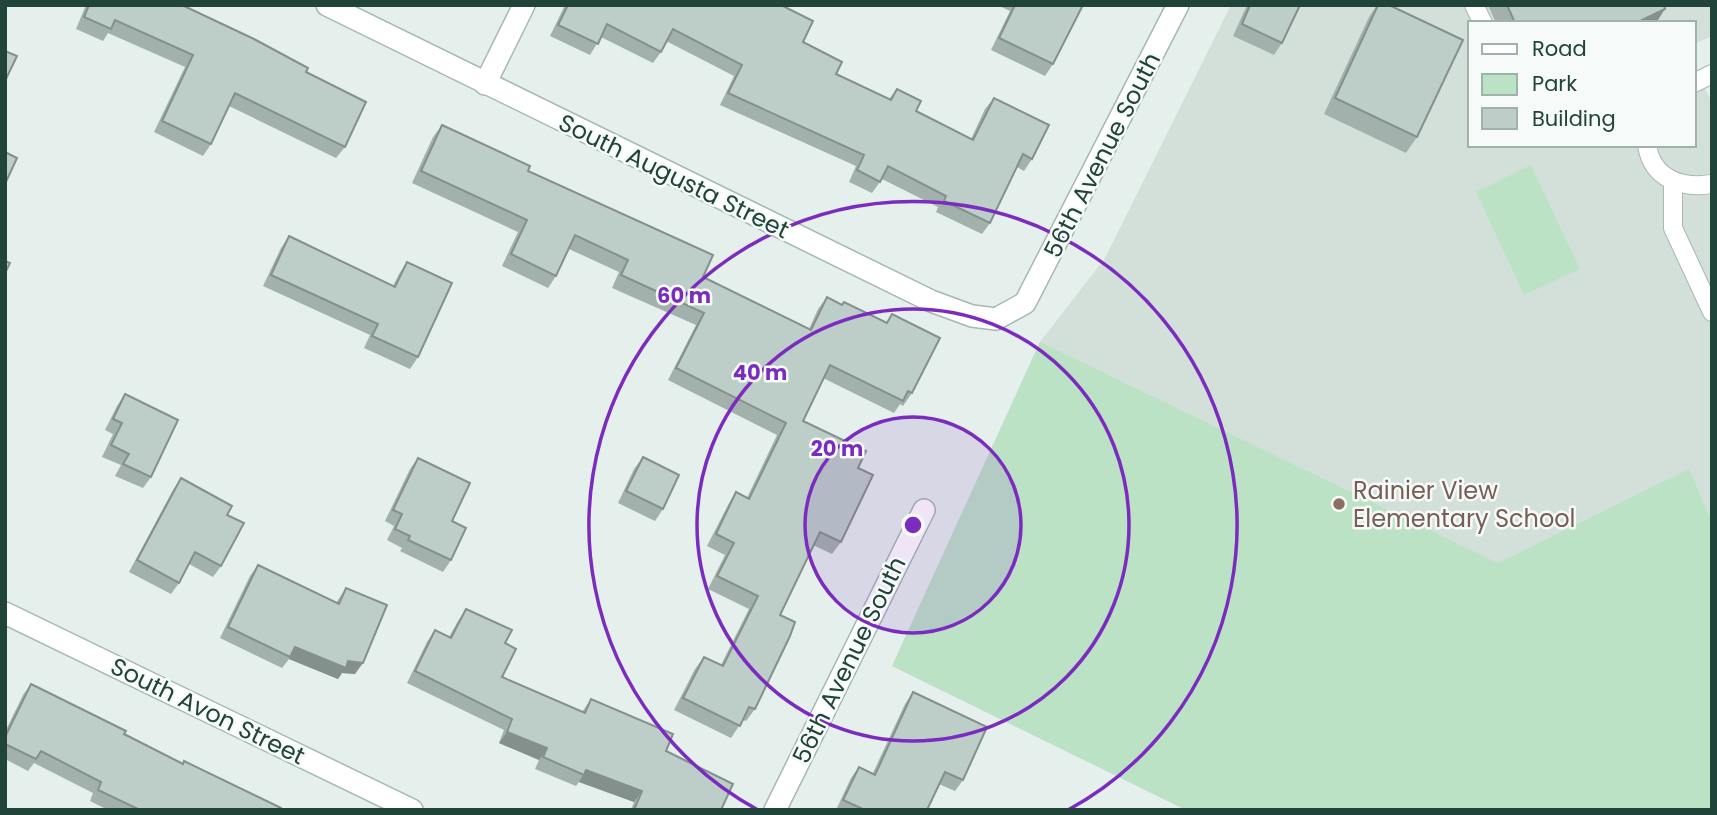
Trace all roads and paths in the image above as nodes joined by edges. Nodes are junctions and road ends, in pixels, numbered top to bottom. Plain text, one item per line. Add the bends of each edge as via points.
1 (327, 5) edge
2 (524, 5) edge
3 (1178, 5) edge
4 (1474, 5) edge
5 (1482, 21) edge
6 (1712, 74) edge
7 (1696, 82) edge
8 (485, 84) junction
9 (1647, 147) edge
10 (1673, 182) junction
11 (1712, 184) edge
12 (1025, 303) joint
13 (1712, 312) edge
14 (924, 510) dead end
15 (5, 613) edge
16 (412, 810) edge
17 (775, 810) edge

1 - 8 street, South Augusta Street
2 - 8 street
3 - 12 street, 56th Avenue South
4 - 5 lane
6 - 7 lane
8 - 12 street, South Augusta Street via 931,301 972,316 996,319
9 - 10 lane via 1660,173
10 - 11 lane via 1691,188
10 - 13 lane via 1673,228
14 - 17 street, 56th Avenue South
15 - 16 street, South Avon Street

